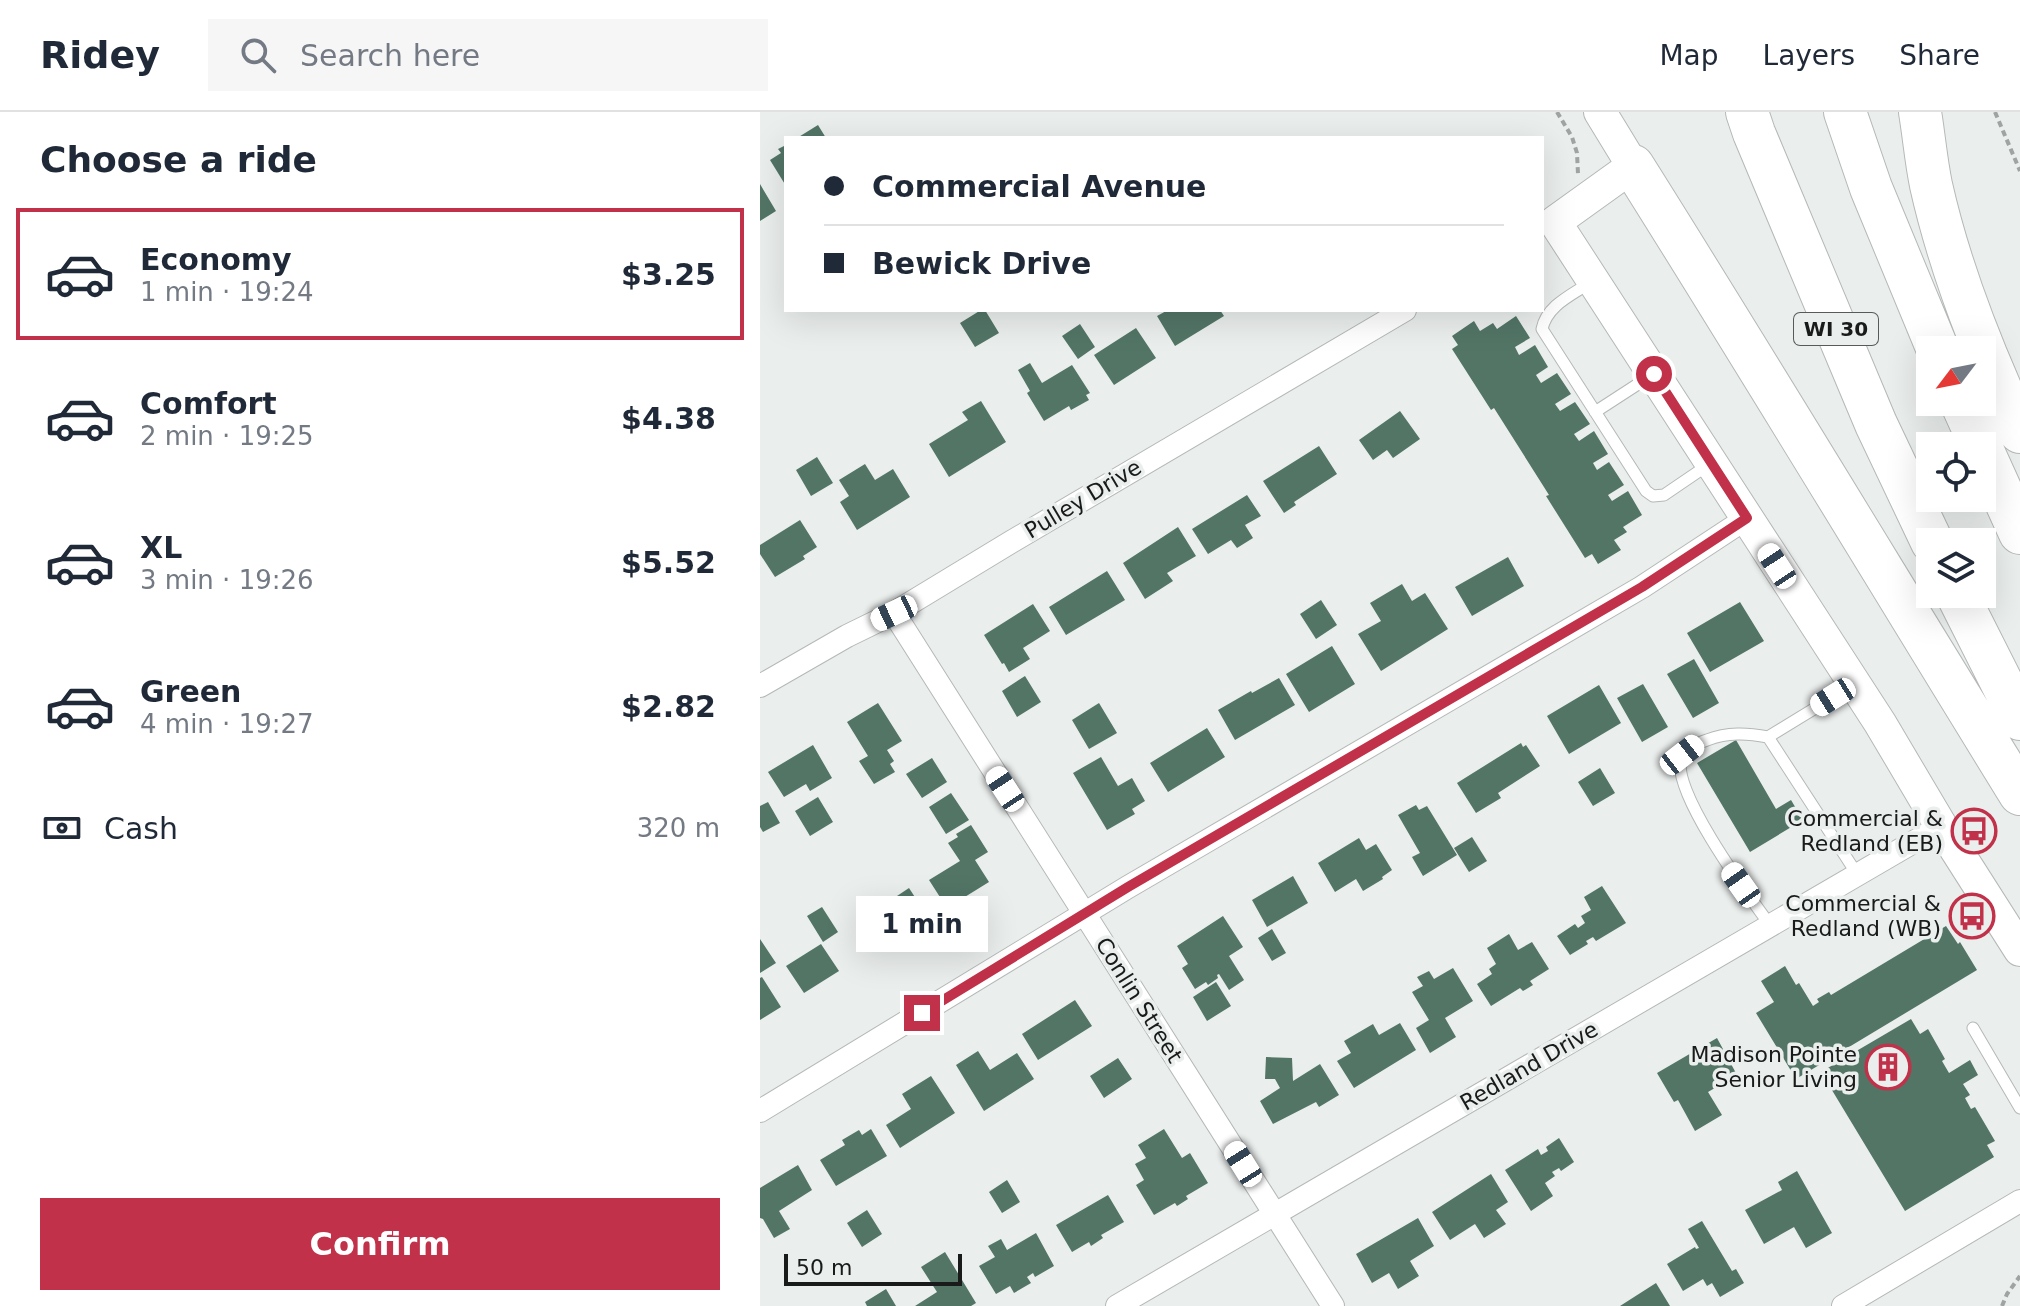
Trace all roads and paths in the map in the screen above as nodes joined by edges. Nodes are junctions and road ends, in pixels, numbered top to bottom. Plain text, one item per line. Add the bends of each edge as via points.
1 (1557, 112) edge
2 (1600, 112) edge
3 (1747, 112) edge
4 (1845, 112) edge
5 (1920, 112) edge
6 (1995, 112) edge
7 (1633, 166) junction
8 (2020, 171) edge
9 (1590, 197) junction
10 (1549, 226) edge
11 (1593, 280) junction
12 (1402, 312) edge
13 (1932, 336) edge
14 (1654, 374) junction
15 (1595, 412) junction
16 (2020, 432) edge
17 (1711, 463) junction
18 (1996, 480) edge
19 (1747, 518) junction
20 (1925, 528) edge
21 (2020, 533) edge
22 (1964, 608) edge
23 (894, 613) junction
24 (1854, 684) junction
25 (760, 686) edge
26 (2020, 719) edge
27 (1768, 737) junction
28 (2020, 794) edge
29 (1941, 826) junction
30 (1857, 874) junction
31 (1085, 915) junction
32 (1770, 925) junction
33 (2020, 950) edge
34 (1973, 1028) dead end
35 (2020, 1108) edge
36 (760, 1111) edge
37 (2020, 1201) edge
38 (1275, 1214) junction
39 (2020, 1276) edge
40 (1117, 1306) edge
41 (1333, 1306) edge
42 (1843, 1306) edge
43 (2002, 1306) edge

1 - 9 path via 1572,137 1579,181
2 - 7 street
3 - 20 highway, WI 30 via 1876,424
4 - 13 highway
5 - 16 highway via 1931,183 1953,266
6 - 8 path
7 - 9 street
7 - 28 highway
9 - 10 street
10 - 11 street
11 - 14 street
11 - 15 lane via 1551,310 1542,329
12 - 23 street, Pulley Drive
14 - 15 lane
14 - 17 street
15 - 17 lane via 1653,496 1664,495
17 - 19 street
18 - 21 highway
19 - 24 street
19 - 31 street via 1642,587
22 - 26 highway
23 - 25 street, Pulley Drive
23 - 31 street, Conlin Street
24 - 27 lane
24 - 29 street
27 - 30 lane
27 - 32 lane via 1720,735 1682,755 1680,767 1703,826
29 - 30 street, Redland Drive
29 - 33 street
30 - 32 street, Redland Drive
31 - 36 street
31 - 38 street, Conlin Street
32 - 38 street, Redland Drive
34 - 35 lane
37 - 42 street
38 - 40 street, Redland Drive
38 - 41 street, Conlin Street
39 - 43 path

